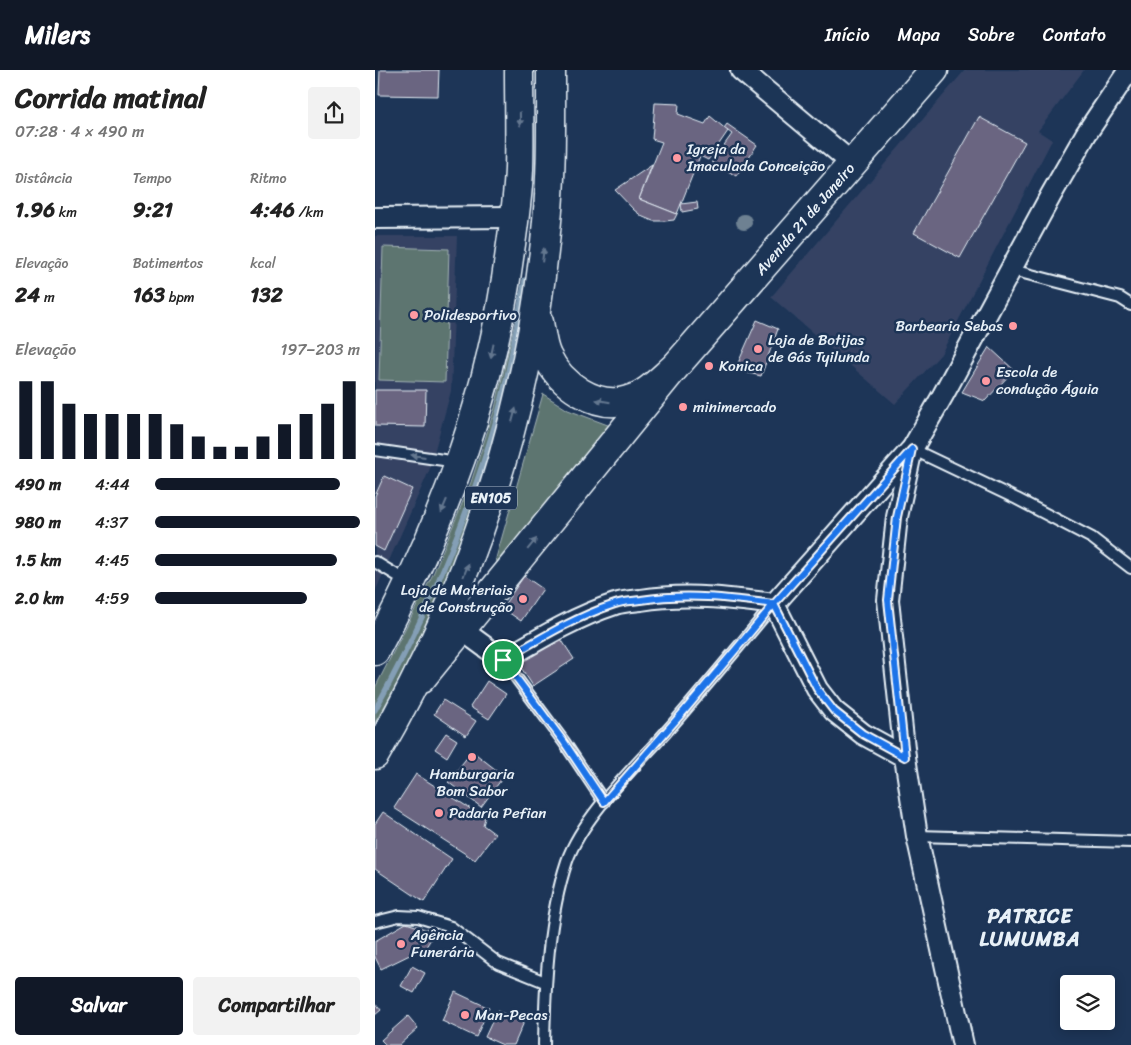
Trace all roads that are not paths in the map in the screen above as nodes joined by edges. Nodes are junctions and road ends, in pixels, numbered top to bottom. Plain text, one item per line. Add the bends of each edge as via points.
1 (519, 70) edge
2 (551, 70) edge
3 (741, 70) edge
4 (934, 70) edge
5 (1129, 70) edge
6 (853, 164) junction
7 (515, 216) junction
8 (375, 218) edge
9 (1012, 270) junction
10 (1131, 305) edge
11 (537, 308) junction
12 (675, 367) junction
13 (912, 449) junction
14 (375, 450) edge
15 (461, 462) junction
16 (1126, 559) edge
17 (375, 562) edge
18 (1131, 568) edge
19 (410, 583) junction
20 (774, 604) junction
21 (462, 630) junction
22 (375, 651) edge
23 (503, 660) junction
24 (412, 690) junction
25 (375, 755) edge
26 (905, 757) junction
27 (604, 802) junction
28 (917, 836) junction
29 (1131, 842) edge
30 (375, 922) edge
31 (545, 982) junction
32 (544, 1045) edge
33 (963, 1045) edge

1 -> 7 main road, EN105 via 519,170
11 -> 2 main road, EN105 via 547,221
3 - 6 street
4 - 6 main road, Avenida 21 de Janeiro
5 - 9 street via 1087,134
6 - 12 main road, Avenida 21 de Janeiro
7 - 8 street
7 -> 15 main road, EN105 via 502,308 480,402
9 - 10 lane via 1121,298
9 - 13 street
12 -> 11 main road via 648,390 629,400 597,401 577,389 554,368 546,354
24 -> 11 main road, EN105 via 455,597 490,501 517,404
21 -> 12 main road
13 - 16 lane via 1017,499
13 - 20 street
13 - 26 street via 897,517 888,600
15 -> 14 lane
15 -> 19 main road, EN105
16 - 18 lane
17 - 19 lane
19 - 22 main road, EN105
20 - 23 street via 727,597 689,596 665,596 616,604 565,624
20 - 26 street via 817,689 834,711 863,734
20 - 27 lane
21 - 23 street
21 - 24 main road
23 - 27 lane
24 - 25 main road, EN105
26 - 28 street
27 - 31 lane via 582,830 567,860
28 - 29 lane
28 - 33 street
30 - 31 lane via 399,916 417,917 451,927 498,963
31 - 32 lane

